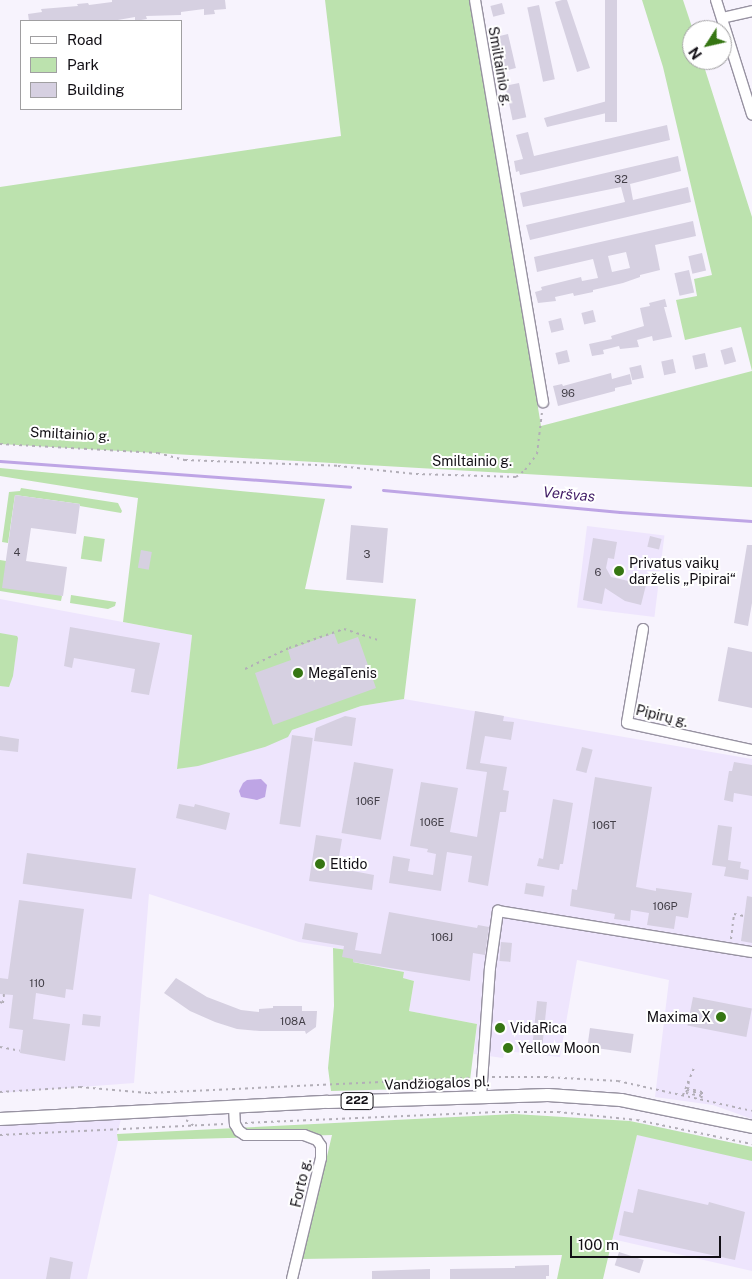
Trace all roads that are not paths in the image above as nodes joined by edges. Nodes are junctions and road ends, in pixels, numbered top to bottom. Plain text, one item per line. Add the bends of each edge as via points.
1 (475, 0) edge
2 (716, 0) edge
3 (752, 11) edge
4 (722, 18) junction
5 (752, 114) edge
6 (543, 402) road end
7 (643, 629) dead end
8 (752, 750) edge
9 (752, 952) edge
10 (481, 1096) junction
11 (234, 1107) junction
12 (0, 1119) edge
13 (752, 1127) edge
14 (292, 1279) edge

1 - 6 street, Smiltainio g.
2 - 4 street
3 - 4 street
4 - 5 street
7 - 8 street, Pipirų g. via 627,723
9 - 10 street via 498,911 490,968
10 - 11 main road, Vandžiogalos pl. / 222
10 - 13 main road, Vandžiogalos pl. / 222 via 548,1095 620,1100
11 - 12 main road, Vandžiogalos pl. / 222
11 - 14 street, Forto g. via 239,1132 248,1136 304,1135 317,1140 321,1146 321,1158

